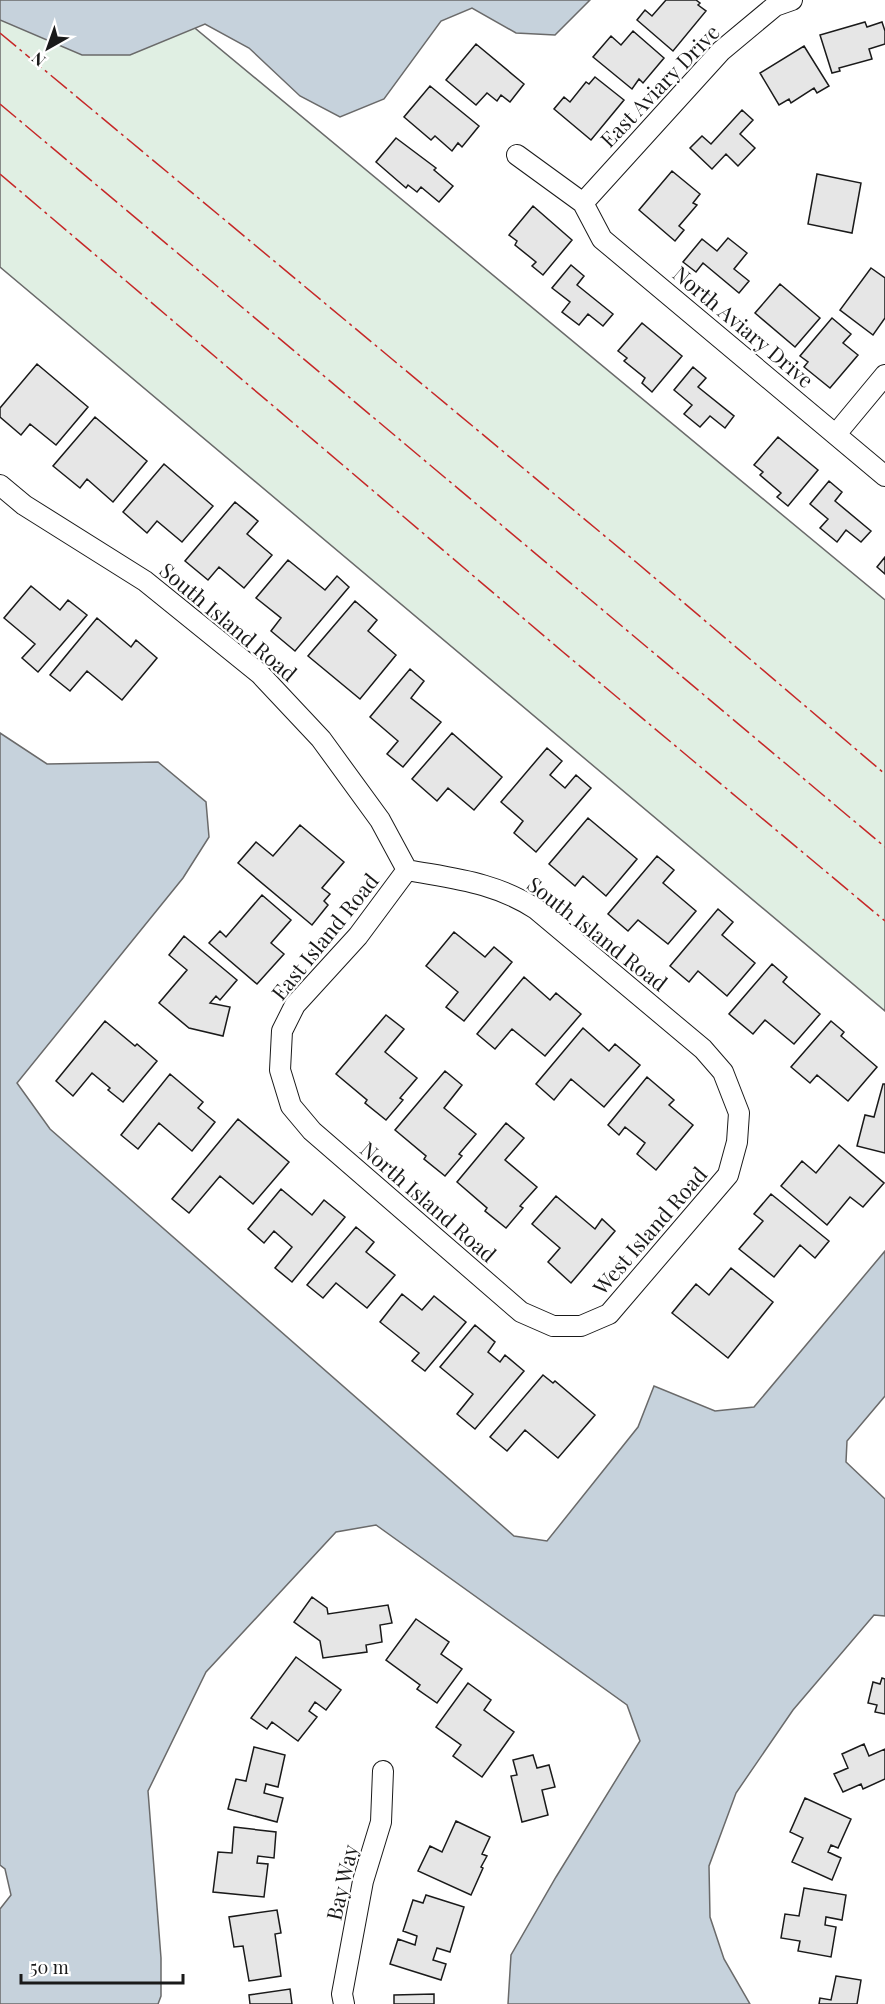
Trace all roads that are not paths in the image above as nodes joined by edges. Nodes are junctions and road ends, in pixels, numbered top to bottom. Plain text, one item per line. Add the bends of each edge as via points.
1 (779, 2) edge
2 (517, 155) dead end
3 (583, 203) junction
4 (885, 375) edge
5 (836, 434) junction
6 (885, 476) edge
7 (0, 485) edge
8 (407, 870) junction
9 (280, 1070) joint
10 (739, 1113) joint
11 (581, 1326) joint
12 (383, 1771) dead end
13 (344, 2004) edge

1 - 3 street, East Aviary Drive via 721,51
2 - 3 street
3 - 5 street, North Aviary Drive via 602,239
4 - 5 street
5 - 6 street, North Aviary Drive
7 - 8 street, South Island Road via 24,505 145,580 260,674 321,739 380,820
8 - 9 street, East Island Road via 358,936 295,1005 282,1031
8 - 10 street, South Island Road via 490,886 536,909 703,1049 723,1072
9 - 11 street, North Island Road via 291,1106 312,1131 521,1312 553,1326
10 - 11 street, West Island Road via 737,1142 728,1174 609,1314
12 - 13 street, Bay Way via 381,1822 363,1881 342,1994

